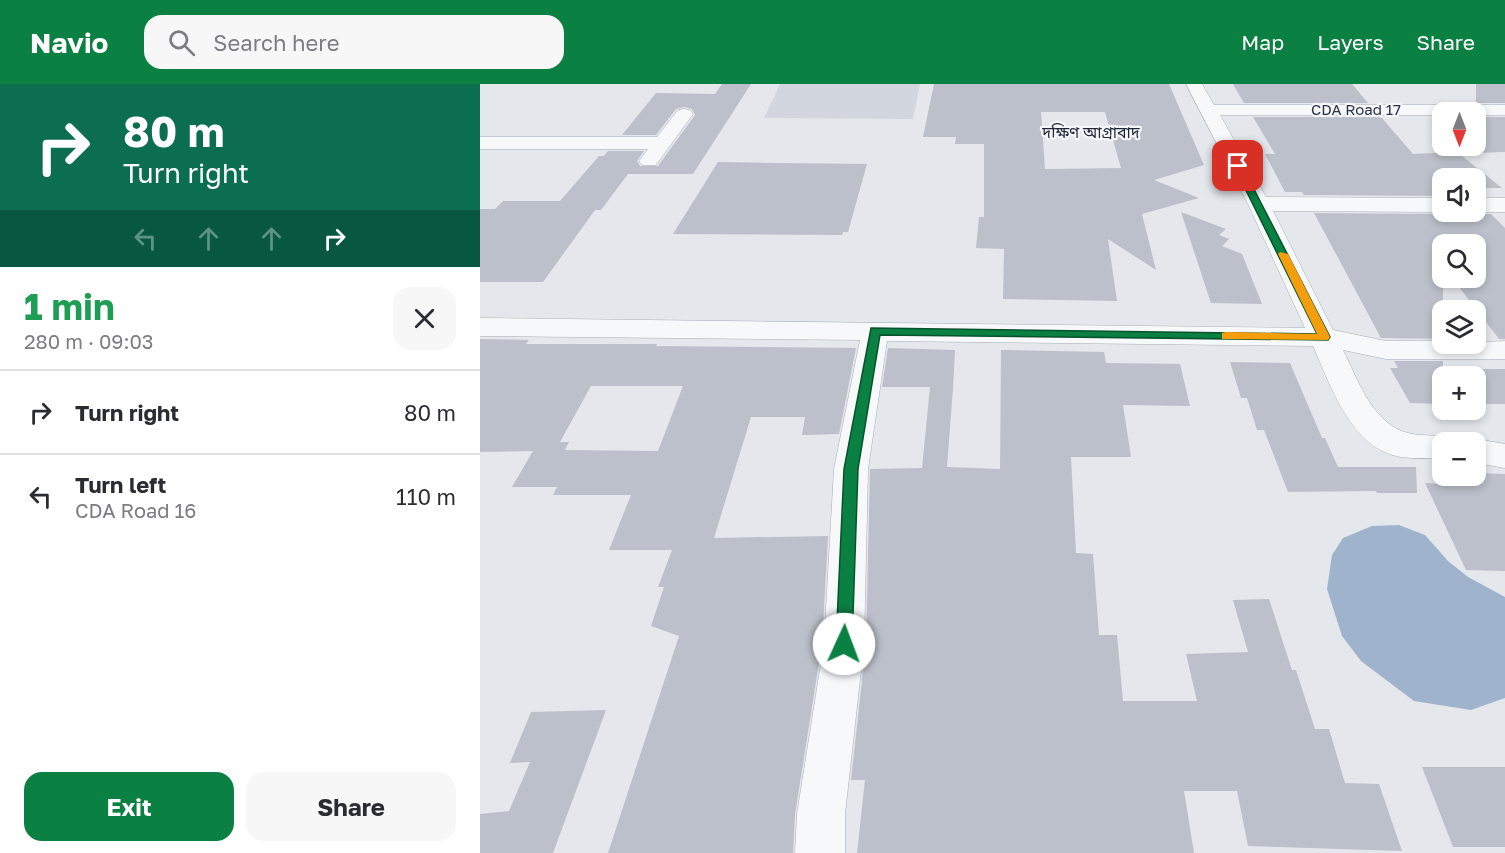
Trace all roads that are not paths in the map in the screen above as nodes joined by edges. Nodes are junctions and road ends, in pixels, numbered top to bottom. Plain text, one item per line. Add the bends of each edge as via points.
1 (1194, 84) edge
2 (1207, 110) junction
3 (1505, 110) edge
4 (684, 114) dead end
5 (480, 143) edge
6 (661, 143) junction
7 (646, 165) dead end
8 (1259, 204) junction
9 (1432, 205) edge
10 (1486, 205) edge
11 (1505, 205) edge
12 (480, 327) edge
13 (875, 331) junction
14 (1324, 337) junction
15 (1505, 350) edge
16 (1432, 446) edge
17 (1486, 453) edge
18 (1505, 456) edge
19 (820, 853) edge

1 - 2 street
2 - 3 street, CDA Road 17
2 - 8 street
4 - 6 street
5 - 6 street
6 - 7 street
8 - 9 street
8 - 14 street
10 - 11 street
12 - 13 street
13 - 14 street
13 - 19 street via 851,469 844,644 821,814
14 - 15 street via 1386,350
14 - 16 street via 1364,418 1401,445
17 - 18 street

